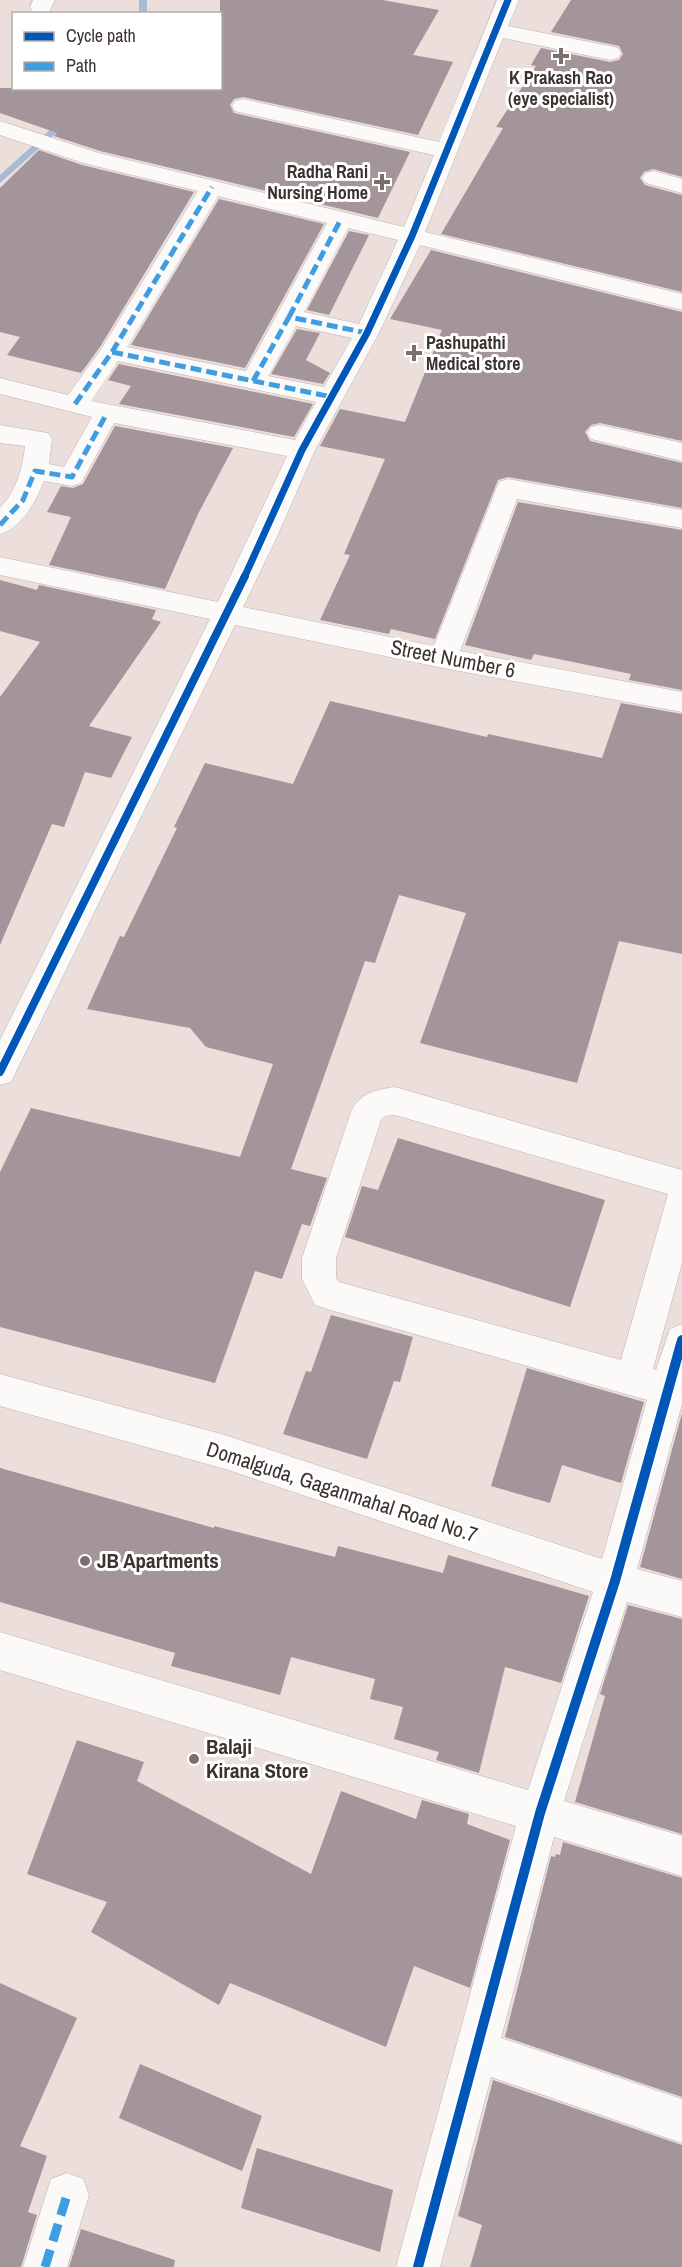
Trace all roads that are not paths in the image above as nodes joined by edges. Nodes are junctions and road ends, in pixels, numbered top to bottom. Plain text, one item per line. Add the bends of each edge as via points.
1 (508, 0) edge
2 (495, 30) junction
3 (610, 53) dead end
4 (243, 106) dead end
5 (0, 128) edge
6 (447, 151) junction
7 (654, 178) dead end
8 (682, 186) edge
9 (212, 188) junction
10 (341, 219) junction
11 (412, 236) junction
12 (682, 302) edge
13 (289, 317) junction
14 (366, 333) junction
15 (112, 352) junction
16 (253, 381) junction
17 (0, 386) edge
18 (332, 397) junction
19 (75, 404) junction
20 (107, 413) junction
21 (600, 433) dead end
22 (0, 434) edge
23 (302, 450) junction
24 (682, 452) edge
25 (35, 471) junction
26 (12, 496) edge
27 (682, 519) edge
28 (0, 525) edge
29 (0, 566) edge
30 (225, 612) junction
31 (443, 658) junction
32 (682, 702) edge
33 (0, 1072) edge
34 (682, 1184) edge
35 (682, 1200) edge
36 (682, 1340) edge
37 (650, 1384) junction
38 (0, 1390) edge
39 (615, 1581) junction
40 (682, 1599) edge
41 (0, 1651) edge
42 (540, 1813) junction
43 (682, 1856) edge
44 (475, 2050) junction
45 (682, 2121) edge
46 (68, 2195) dead end
47 (45, 2267) edge
48 (418, 2267) edge

1 - 2 street
2 - 3 street
2 - 6 street
4 - 6 street
5 - 9 street via 91,158
6 - 11 street
7 - 8 street
9 - 10 street
9 - 15 street
10 - 11 street
10 - 13 street
11 - 12 street
11 - 14 street
13 - 14 street
13 - 16 street
14 - 18 street
15 - 16 street
15 - 19 street
16 - 18 street
17 - 19 street
18 - 23 street
19 - 20 street
20 - 23 street
20 - 25 street via 72,477
21 - 24 street
22 - 25 street via 39,439
23 - 30 street
25 - 26 street
26 - 28 street
27 - 31 street via 508,488
29 - 30 street, Street Number 6
30 - 31 street, Street Number 6
30 - 33 street
31 - 32 street, Street Number 6
34 - 37 street via 395,1101 376,1104 368,1113 319,1258 319,1279 327,1294
35 - 37 street
36 - 37 street
37 - 39 street
38 - 39 street, Domalguda, Gaganmahal Road No.7 via 225,1452
39 - 40 street, Domalguda, Gaganmahal Road No.7
39 - 42 street
41 - 42 street
42 - 43 street
42 - 44 street
44 - 45 street
44 - 48 street
46 - 47 street

